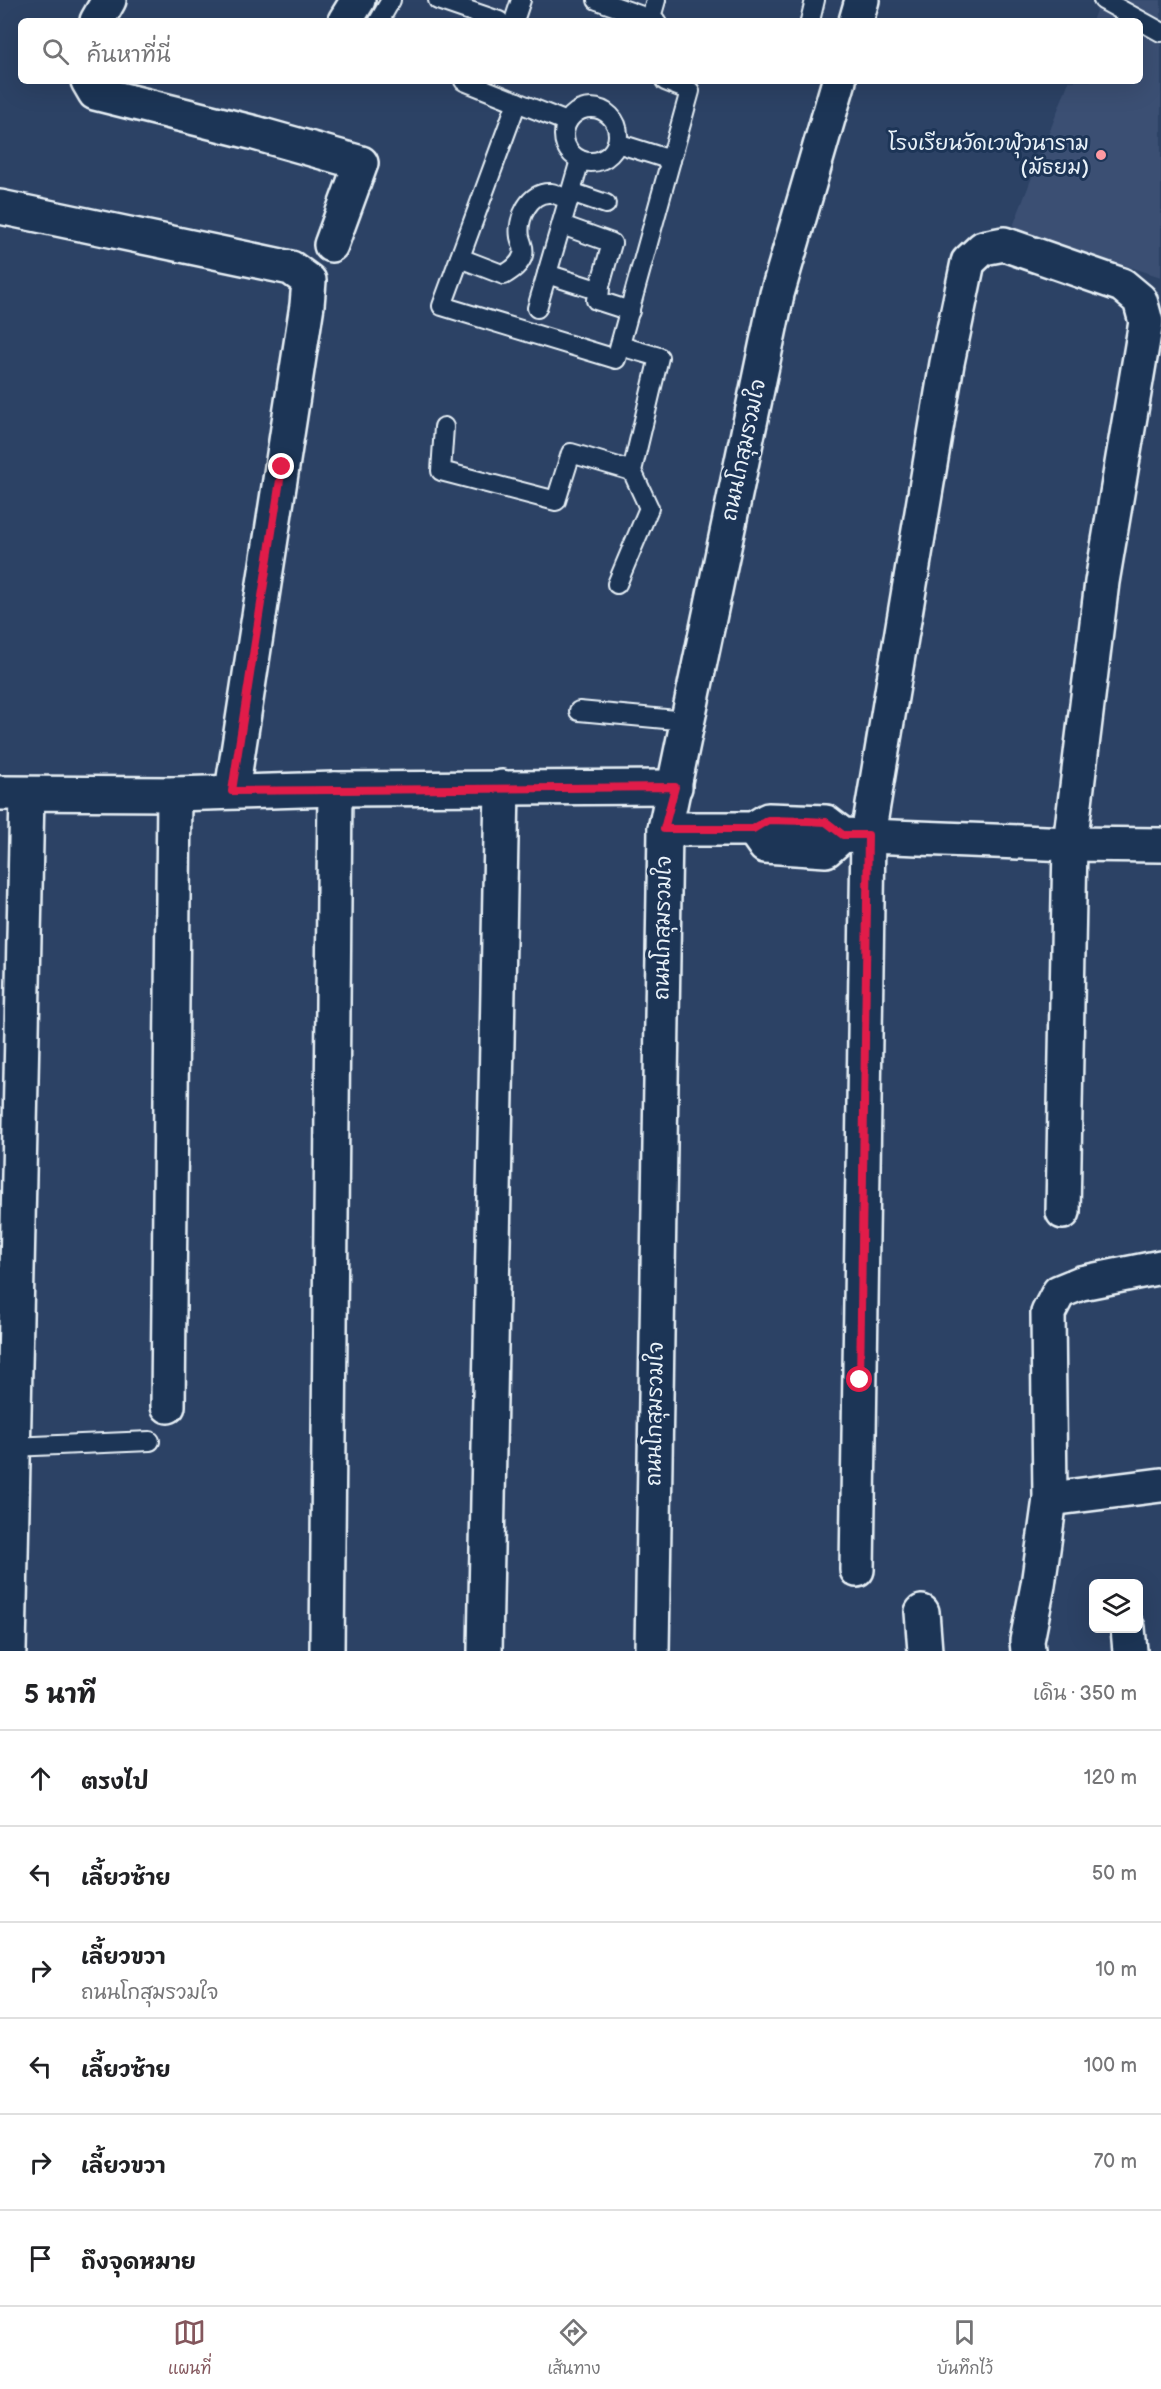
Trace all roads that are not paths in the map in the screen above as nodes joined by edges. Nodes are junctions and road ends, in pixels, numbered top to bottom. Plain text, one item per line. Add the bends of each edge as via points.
1 (109, 0) edge
2 (358, 0) edge
3 (391, 0) edge
4 (438, 0) edge
5 (521, 0) edge
6 (597, 0) edge
7 (656, 0) edge
8 (814, 0) edge
9 (862, 0) edge
10 (1103, 0) edge
11 (99, 18) edge
12 (347, 18) edge
13 (381, 18) edge
14 (490, 18) edge
15 (514, 18) edge
16 (646, 18) edge
17 (652, 18) edge
18 (811, 18) edge
19 (857, 18) edge
20 (1136, 18) edge
21 (1143, 22) edge
22 (1161, 32) edge
23 (90, 84) edge
24 (838, 84) edge
25 (491, 86) edge
26 (691, 86) edge
27 (517, 102) junction
28 (567, 122) junction
29 (617, 143) junction
30 (580, 159) junction
31 (671, 160) junction
32 (570, 196) junction
33 (606, 204) dead end
34 (0, 207) edge
35 (562, 225) junction
36 (331, 245) dead end
37 (460, 258) junction
38 (547, 274) junction
39 (600, 291) junction
40 (537, 308) dead end
41 (630, 310) junction
42 (620, 346) junction
43 (444, 427) dead end
44 (632, 471) junction
45 (617, 584) dead end
46 (579, 711) dead end
47 (687, 721) junction
48 (675, 787) junction
49 (502, 788) junction
50 (335, 789) junction
51 (232, 791) junction
52 (13, 793) edge
53 (174, 794) junction
54 (664, 829) junction
55 (855, 835) junction
56 (1070, 844) junction
57 (1161, 845) edge
58 (1064, 1212) dead end
59 (1161, 1267) edge
60 (168, 1406) dead end
61 (150, 1441) dead end
62 (12, 1447) junction
63 (1161, 1485) edge
64 (1050, 1499) junction
65 (856, 1570) dead end
66 (922, 1612) dead end
67 (1128, 1633) edge
68 (9, 1651) edge
69 (327, 1651) edge
70 (485, 1651) edge
71 (652, 1651) edge
72 (925, 1651) edge
73 (1028, 1651) edge
74 (1130, 1651) edge

1 - 11 street
2 - 12 street
3 - 13 lane
4 - 14 lane
5 - 15 lane
6 - 16 lane
7 - 17 lane
8 - 18 lane
9 - 19 street
10 - 20 lane
21 - 22 lane
23 - 36 street via 95,93 361,163
24 - 47 street, ถนนโกสุมรวมใจ via 777,294
25 - 27 lane
26 - 31 lane
27 - 28 lane
27 - 37 lane
28 - 29 lane via 580,110 605,111 616,125
28 - 30 lane via 565,139 573,155
29 - 30 lane via 606,158 589,162
29 - 31 lane
30 - 32 lane
31 - 41 lane
32 - 33 lane
32 - 35 lane
32 - 37 lane via 540,194 528,204 523,212 520,238 525,249 515,269 504,275
34 - 51 street via 291,268 309,281
35 - 38 lane
35 - 39 lane via 612,243
37 - 42 lane via 442,306 616,359
38 - 39 lane
38 - 40 lane
39 - 41 lane via 596,300
41 - 42 lane
42 - 44 lane via 658,357
43 - 44 lane via 441,471 556,501 571,453
44 - 45 lane via 649,508
46 - 47 lane
47 - 48 street, ถนนโกสุมรวมใจ
48 - 49 street
48 - 54 street, ถนนโกสุมรวมใจ
49 - 50 street
49 - 70 street
50 - 51 street
50 - 69 street
51 - 53 street
52 - 53 street
52 - 62 street
53 - 60 street
54 - 55 street via 753,829 765,846 826,850
54 - 71 street, ถนนโกสุมรวมใจ
55 - 56 street
55 - 56 street via 968,262 983,248 1004,244 1122,285 1140,300 1146,322 1102,582
55 - 65 street
56 - 57 street
56 - 58 street
59 - 64 street via 1081,1283 1059,1293 1048,1313
61 - 62 lane
62 - 68 street
63 - 64 street
64 - 73 street
66 - 72 street
67 - 74 street

